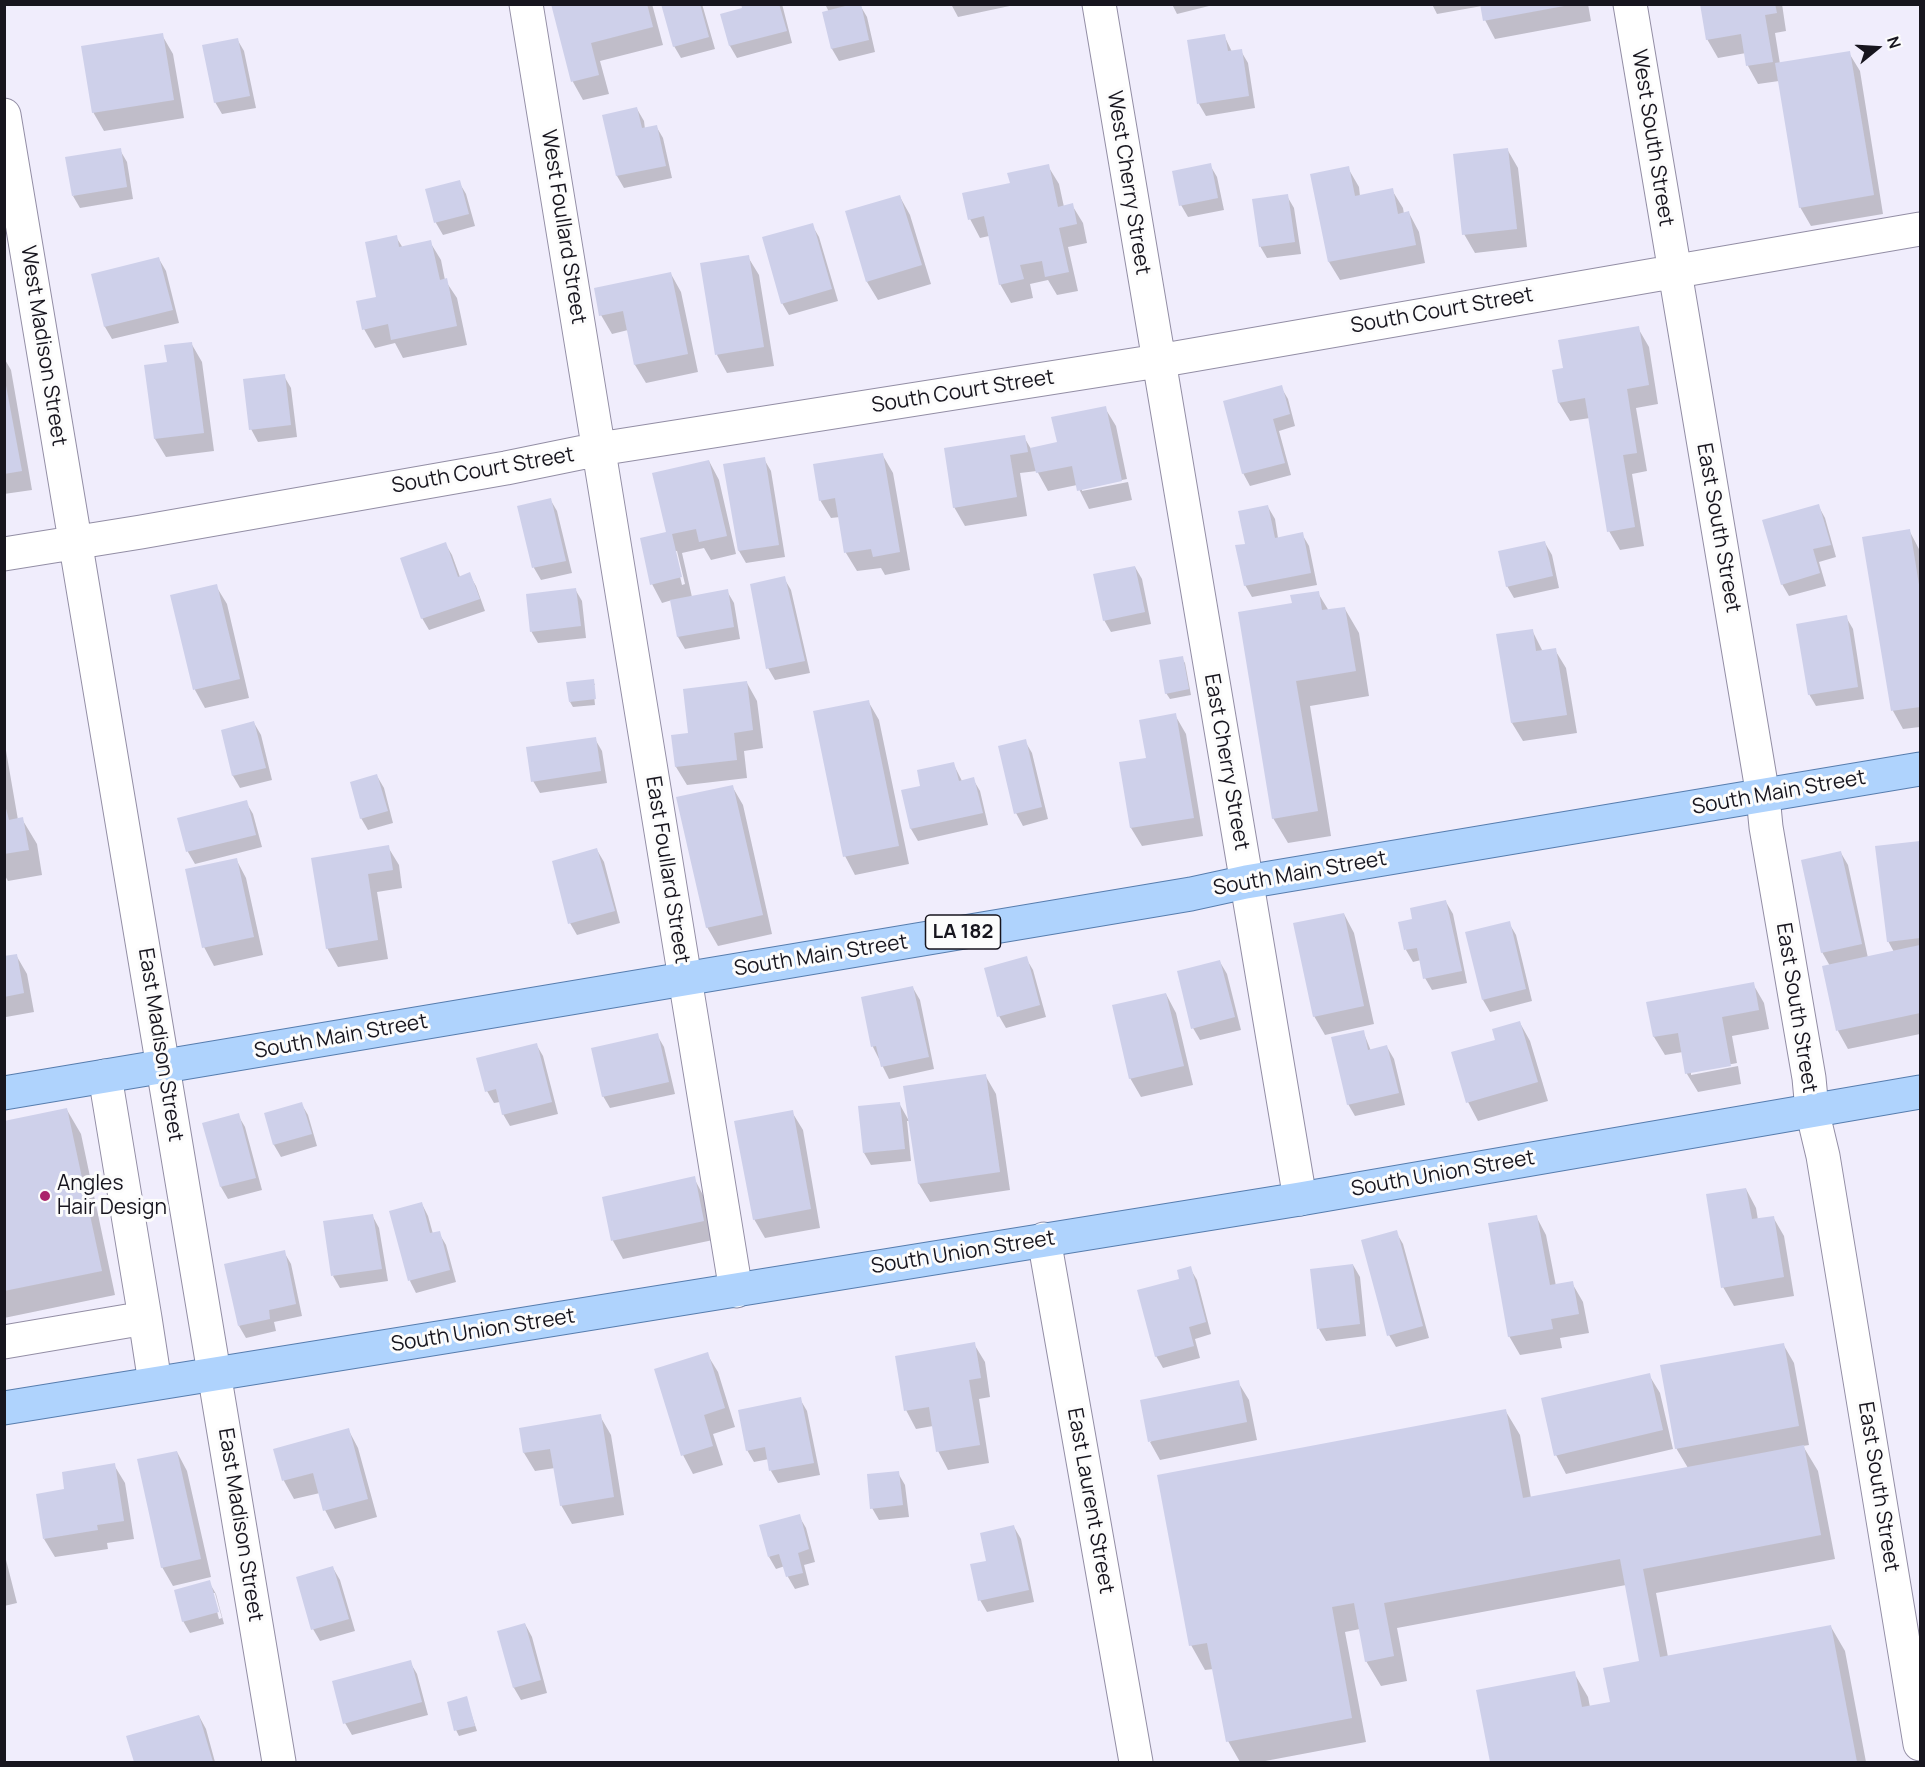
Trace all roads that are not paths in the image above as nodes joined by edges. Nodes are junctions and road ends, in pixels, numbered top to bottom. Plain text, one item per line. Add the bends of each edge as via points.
1 (526, 4) edge
2 (1099, 4) edge
3 (1630, 4) edge
4 (4, 115) edge
5 (1920, 228) edge
6 (1674, 271) junction
7 (1158, 361) junction
8 (599, 449) junction
9 (76, 542) junction
10 (4, 554) edge
11 (1920, 769) edge
12 (1763, 796) junction
13 (1246, 882) junction
14 (684, 979) junction
15 (163, 1066) junction
16 (105, 1076) junction
17 (1920, 1092) edge
18 (4, 1093) edge
19 (1812, 1110) junction
20 (1300, 1199) junction
21 (1044, 1239) junction
22 (736, 1291) junction
23 (145, 1318) junction
24 (4, 1342) edge
25 (214, 1373) junction
26 (155, 1383) junction
27 (4, 1408) edge
28 (1911, 1630) edge
29 (1920, 1744) edge
30 (279, 1762) edge
31 (1136, 1762) edge

1 - 8 street, West Foullard Street
2 - 7 street, West Cherry Street
3 - 6 street, West South Street
4 - 9 street, West Madison Street
5 - 6 street, South Court Street
6 - 7 street, South Court Street
6 - 12 street, East South Street
7 - 8 street, South Court Street
7 - 13 street, East Cherry Street
8 - 9 street, South Court Street
8 - 14 street, East Foullard Street
9 - 10 street, South Court Street
9 - 15 street, East Madison Street
11 - 12 main road, South Main Street / LA 182
12 - 13 main road, South Main Street / LA 182
12 - 19 street, East South Street
13 - 14 main road, South Main Street / LA 182
13 - 20 street, East Cherry Street
14 - 15 main road, South Main Street / LA 182
14 - 22 street, East Foullard Street
15 - 16 main road, South Main Street / LA 182
15 - 25 street, East Madison Street
16 - 18 main road, South Main Street / LA 182
16 - 23 street
17 - 19 main road, South Union Street
19 - 20 main road, South Union Street
19 - 28 street, East South Street
20 - 21 main road, South Union Street
21 - 22 main road, South Union Street
21 - 31 street, East Laurent Street
22 - 25 main road, South Union Street
23 - 24 street
23 - 26 street
25 - 26 main road, South Union Street
25 - 30 street, East Madison Street
26 - 27 main road, South Union Street
28 - 29 street, East South Street

